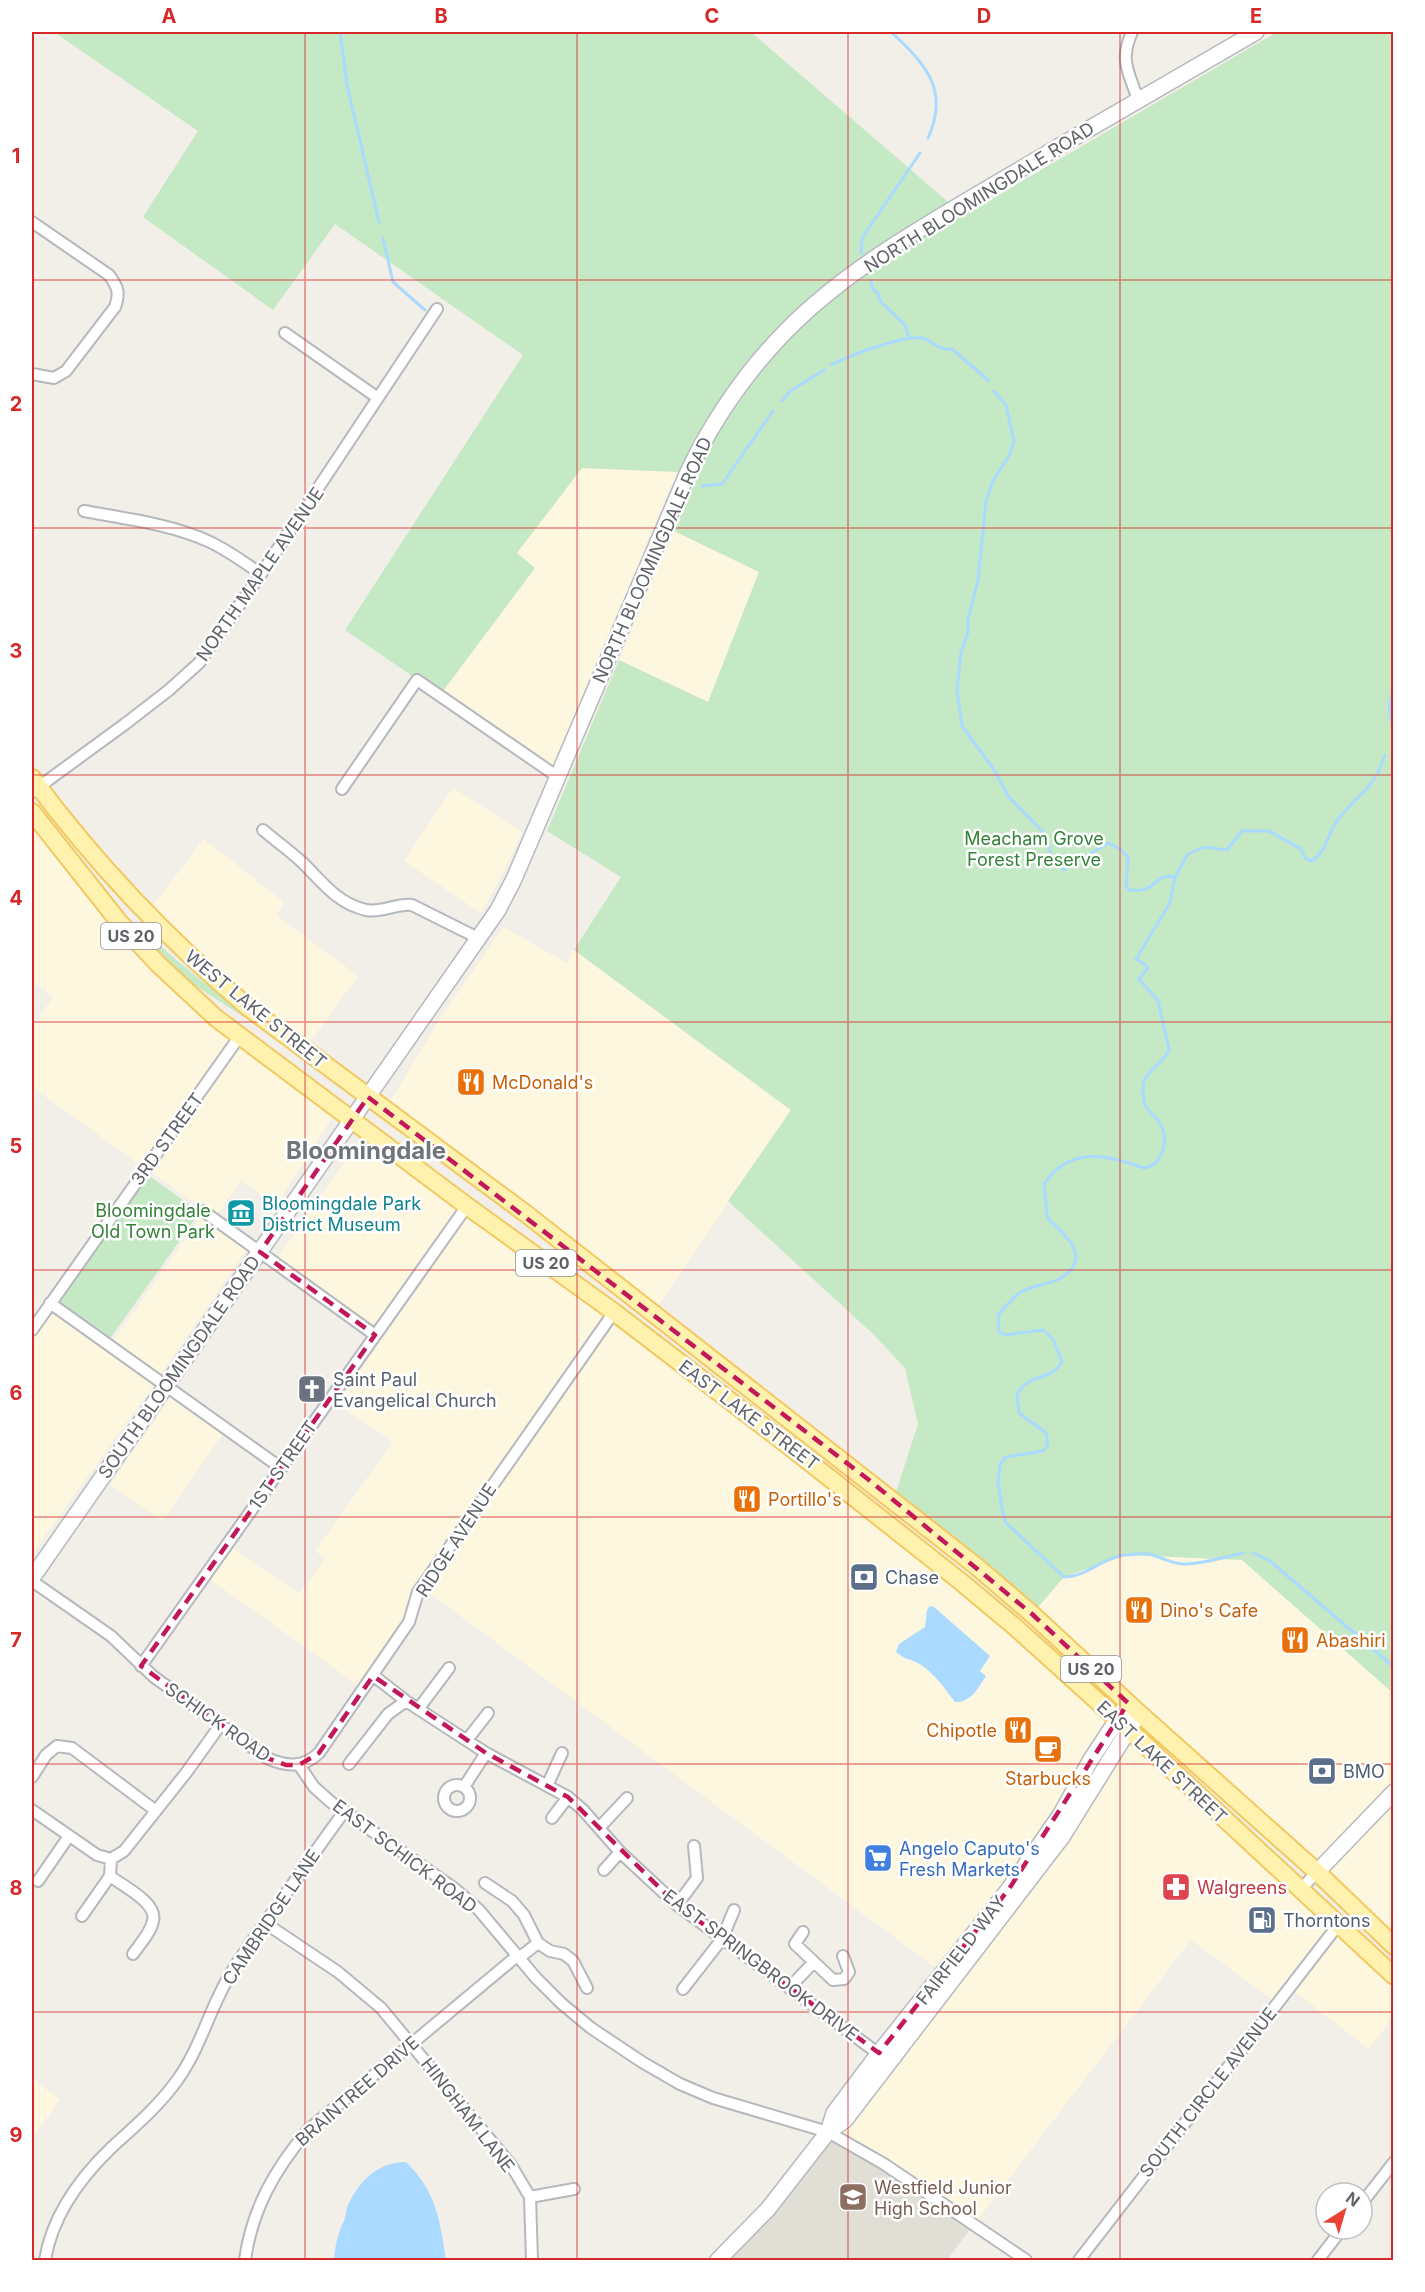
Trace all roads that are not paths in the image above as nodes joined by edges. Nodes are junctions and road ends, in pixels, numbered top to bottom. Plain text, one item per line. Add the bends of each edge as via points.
1 (1132, 32) edge
2 (1256, 32) edge
3 (1138, 100) junction
4 (32, 222) edge
5 (437, 309) dead end
6 (285, 333) dead end
7 (32, 374) edge
8 (378, 398) junction
9 (84, 511) dead end
10 (261, 574) junction
11 (558, 777) junction
12 (34, 786) edge
13 (342, 789) dead end
14 (32, 812) edge
15 (263, 830) dead end
16 (480, 939) junction
17 (239, 1037) junction
18 (368, 1097) junction
19 (352, 1120) junction
20 (466, 1206) junction
21 (203, 1211) dead end
22 (260, 1252) junction
23 (50, 1303) junction
24 (614, 1312) junction
25 (652, 1313) junction
26 (34, 1323) edge
27 (375, 1335) junction
28 (166, 1385) junction
29 (281, 1468) junction
30 (32, 1580) edge
31 (141, 1666) junction
32 (449, 1668) dead end
33 (374, 1676) junction
34 (406, 1701) junction
35 (419, 1708) junction
36 (1133, 1708) junction
37 (488, 1713) dead end
38 (221, 1724) junction
39 (1123, 1725) junction
40 (467, 1740) junction
41 (486, 1753) junction
42 (562, 1753) dead end
43 (349, 1764) dead end
44 (299, 1765) junction
45 (32, 1777) edge
46 (547, 1786) junction
47 (464, 1787) dead end
48 (1394, 1792) edge
49 (568, 1797) junction
50 (627, 1798) dead end
51 (32, 1810) edge
52 (156, 1811) junction
53 (344, 1812) junction
54 (552, 1818) dead end
55 (599, 1828) junction
56 (69, 1836) junction
57 (694, 1846) dead end
58 (620, 1852) junction
59 (111, 1859) junction
60 (604, 1870) dead end
61 (1317, 1872) junction
62 (110, 1876) junction
63 (38, 1881) dead end
64 (485, 1883) dead end
65 (1300, 1890) junction
66 (677, 1905) junction
67 (734, 1910) dead end
68 (82, 1916) dead end
69 (266, 1923) junction
70 (1338, 1925) junction
71 (803, 1932) dead end
72 (722, 1939) junction
73 (538, 1943) junction
74 (1394, 1946) edge
75 (133, 1953) dead end
76 (517, 1956) junction
77 (843, 1956) dead end
78 (813, 1963) junction
79 (1394, 1976) edge
80 (587, 1988) dead end
81 (789, 1988) junction
82 (683, 1989) dead end
83 (412, 2043) junction
84 (884, 2058) junction
85 (828, 2132) junction
86 (1394, 2162) edge
87 (1374, 2188) edge
88 (574, 2189) dead end
89 (530, 2197) junction
90 (1333, 2241) edge
91 (45, 2260) edge
92 (245, 2260) edge
93 (532, 2260) edge
94 (718, 2260) edge
95 (1026, 2260) edge
96 (1079, 2260) edge
97 (1318, 2260) edge

1 - 3 street via 1126,44 1125,67
2 - 3 main road, NORTH BLOOMINGDALE ROAD
3 - 11 main road, NORTH BLOOMINGDALE ROAD via 897,245 819,301 772,345 736,389 702,443
4 - 7 street via 110,275 120,296 66,372 54,378
5 - 8 street, NORTH MAPLE AVENUE
6 - 8 street
8 - 10 street, NORTH MAPLE AVENUE
9 - 10 street via 188,533 231,553
10 - 12 street, NORTH MAPLE AVENUE via 188,674 126,724
11 - 13 street via 417,680
11 - 16 main road, NORTH BLOOMINGDALE ROAD via 506,896
12 - 18 main road, WEST LAKE STREET / US 20 via 192,960
14 - 17 main road, WEST LAKE STREET / US 20 via 150,956
15 - 16 street via 339,898 368,910 412,905
16 - 18 main road, NORTH BLOOMINGDALE ROAD
17 - 19 main road, WEST LAKE STREET / US 20
17 - 23 street, 3RD STREET
18 - 19 main road, SOUTH BLOOMINGDALE ROAD
18 - 25 main road, EAST LAKE STREET / US 20
19 - 20 main road, EAST LAKE STREET / US 20
19 - 22 main road, SOUTH BLOOMINGDALE ROAD
20 - 24 main road, EAST LAKE STREET / US 20
20 - 27 street, 1ST STREET
21 - 22 street
22 - 27 street
22 - 28 main road, SOUTH BLOOMINGDALE ROAD
23 - 26 street, 3RD STREET
23 - 28 street
24 - 25 main road via 626,1308
24 - 33 street, RIDGE AVENUE via 418,1592 409,1622
24 - 39 main road, EAST LAKE STREET / US 20 via 960,1581
25 - 36 main road, EAST LAKE STREET / US 20 via 976,1566
27 - 29 street, 1ST STREET
28 - 29 street
28 - 30 main road, SOUTH BLOOMINGDALE ROAD
29 - 31 street, 1ST STREET
30 - 31 street via 111,1636
31 - 38 street, SCHICK ROAD
32 - 35 street
33 - 34 street, EAST SPRINGBROOK DRIVE
33 - 44 street, RIDGE AVENUE via 319,1753
34 - 35 street, EAST SPRINGBROOK DRIVE
34 - 43 street via 388,1714
35 - 40 street, EAST SPRINGBROOK DRIVE
36 - 39 main road, FAIRFIELD WAY
36 - 61 main road, EAST LAKE STREET / US 20
37 - 40 street
38 - 44 street, SCHICK ROAD via 267,1758
38 - 52 street
39 - 65 main road, EAST LAKE STREET / US 20
39 - 84 main road, FAIRFIELD WAY via 1062,1837
40 - 41 street, EAST SPRINGBROOK DRIVE
41 - 46 street, EAST SPRINGBROOK DRIVE
41 - 47 street
42 - 46 street
44 - 53 street, EAST SCHICK ROAD via 314,1787
45 - 52 street via 57,1746 72,1748
46 - 49 street, EAST SPRINGBROOK DRIVE
48 - 61 main road
49 - 54 street
49 - 55 street, EAST SPRINGBROOK DRIVE
50 - 55 street
51 - 56 street
52 - 59 street via 121,1854
53 - 69 street, CAMBRIDGE LANE
53 - 76 street, EAST SCHICK ROAD via 455,1889 495,1927
55 - 58 street, EAST SPRINGBROOK DRIVE
56 - 59 street via 97,1855
56 - 63 street
57 - 66 street via 697,1878
58 - 60 street
58 - 66 street, EAST SPRINGBROOK DRIVE
59 - 62 street
61 - 65 street
61 - 74 main road, EAST LAKE STREET / US 20
62 - 68 street
62 - 75 street via 151,1906 154,1914 153,1923
64 - 73 street via 512,1901
65 - 70 main road, EAST LAKE STREET / US 20
66 - 72 street, EAST SPRINGBROOK DRIVE
67 - 72 street
69 - 83 street, HINGHAM LANE via 370,1998
69 - 91 street, CAMBRIDGE LANE via 223,1986 178,2079 154,2109 110,2149 62,2212
70 - 79 main road, EAST LAKE STREET / US 20
70 - 96 street, SOUTH CIRCLE AVENUE
71 - 78 street via 795,1944
72 - 81 street, EAST SPRINGBROOK DRIVE
72 - 82 street
73 - 76 street, BRAINTREE DRIVE
73 - 80 street via 573,1961
76 - 83 street, BRAINTREE DRIVE
76 - 85 street, EAST SCHICK ROAD via 571,2012 671,2079 734,2105
77 - 78 street via 849,1972 844,1979 833,1980
78 - 81 street
81 - 84 street, EAST SPRINGBROOK DRIVE
83 - 89 street, HINGHAM LANE via 511,2165
83 - 92 street, BRAINTREE DRIVE via 308,2130 287,2154 255,2217
84 - 85 main road, FAIRFIELD WAY via 845,2120
85 - 94 main road, FAIRFIELD WAY via 768,2209
85 - 95 street, EAST SCHICK ROAD via 884,2164
86 - 87 street
88 - 89 street
89 - 93 street, HINGHAM LANE
90 - 97 street

